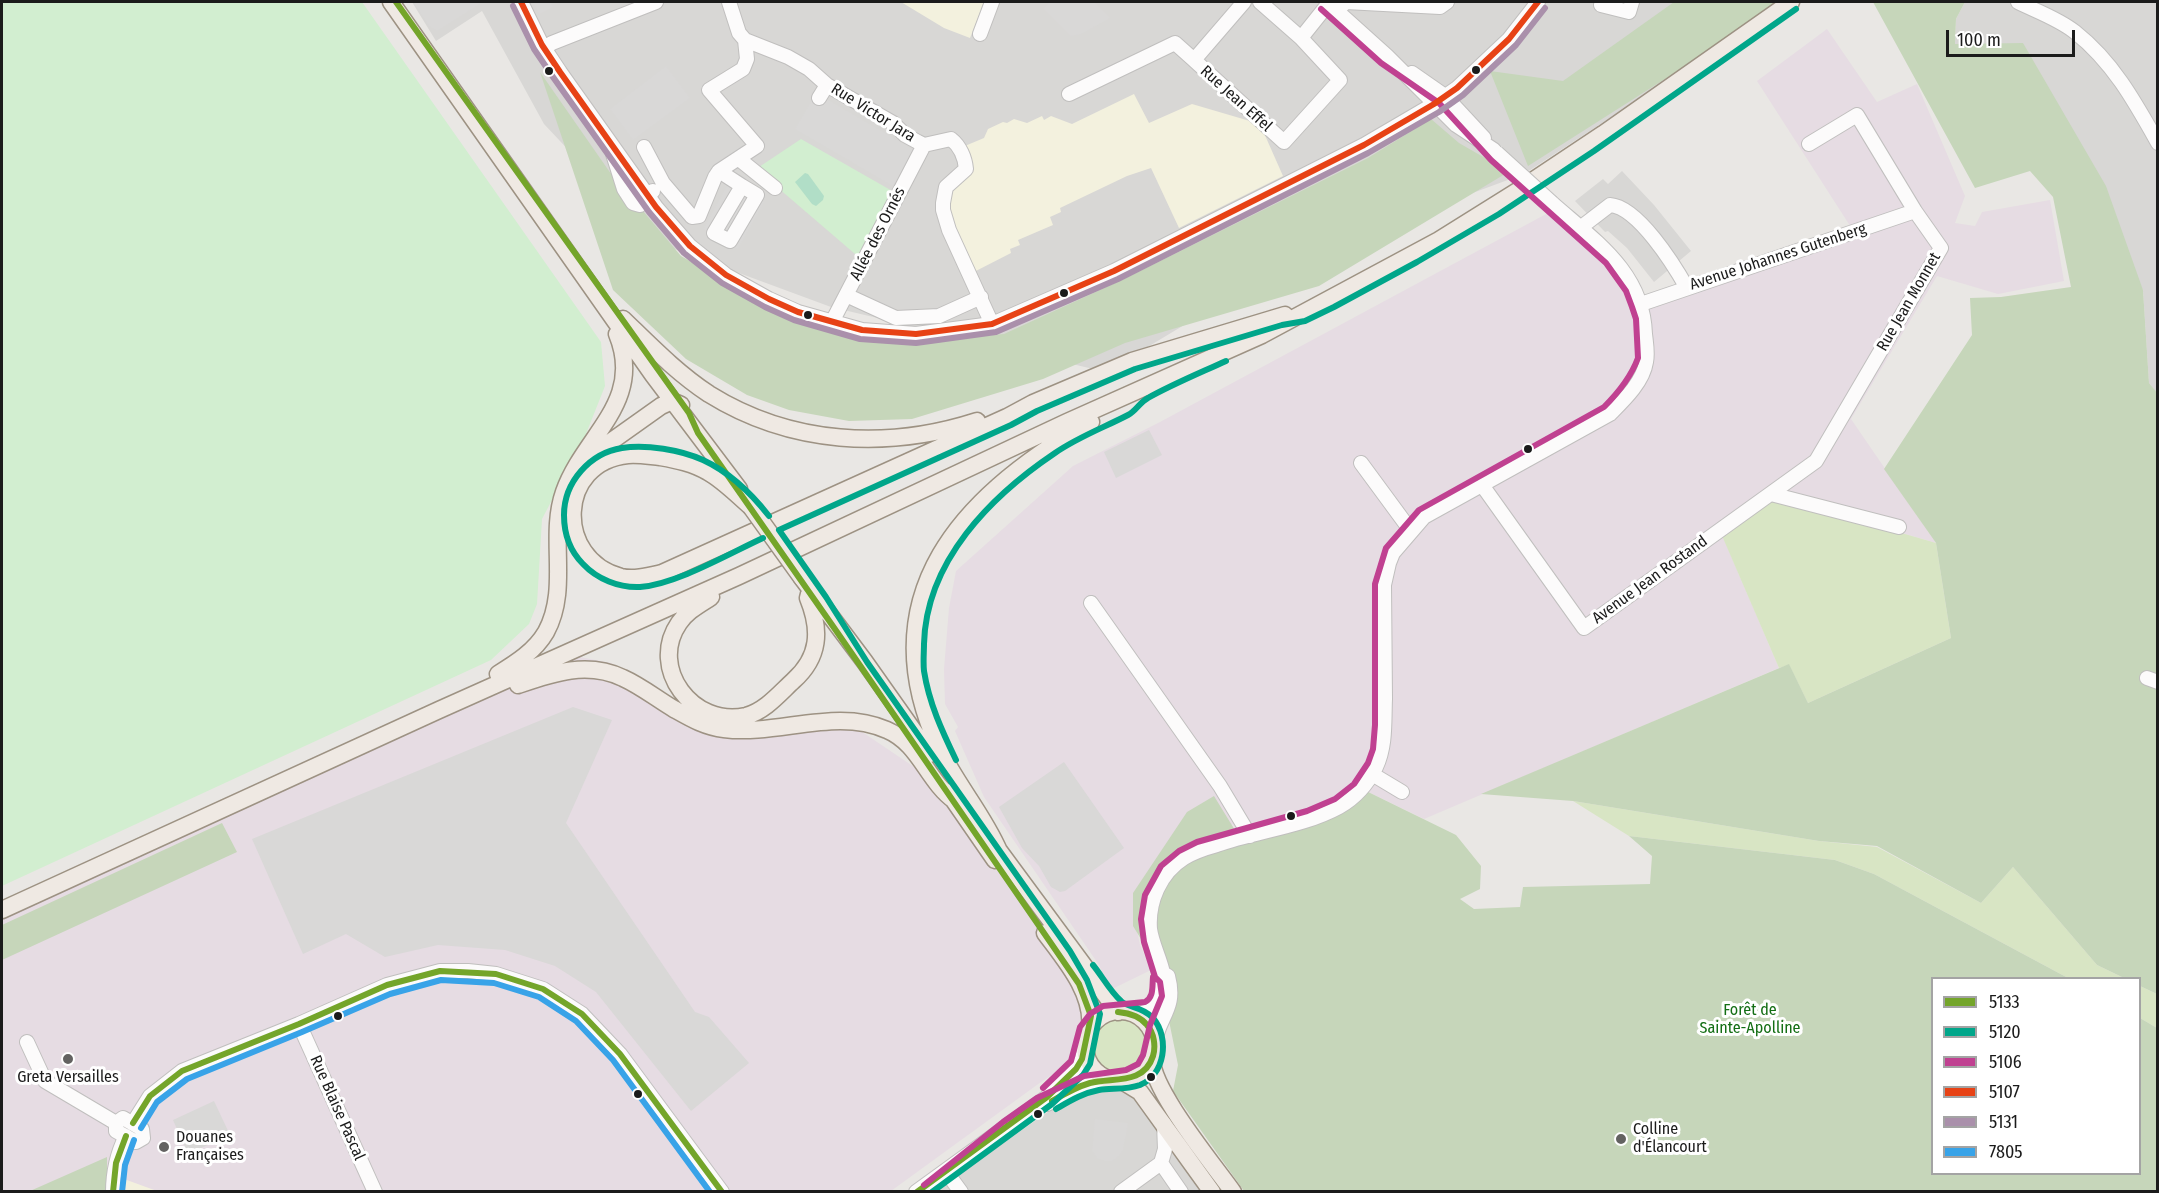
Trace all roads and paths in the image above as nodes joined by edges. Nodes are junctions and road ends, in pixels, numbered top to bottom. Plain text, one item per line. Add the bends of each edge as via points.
1 (391, 2) edge
2 (396, 2) edge
3 (521, 2) edge
4 (656, 2) edge
5 (729, 2) edge
6 (992, 2) edge
7 (1244, 2) edge
8 (1260, 2) edge
9 (1447, 2) edge
10 (1538, 2) edge
11 (1632, 2) edge
12 (1791, 2) edge
13 (2018, 2) edge
14 (1389, 3) edge
15 (1331, 5) edge
16 (1601, 5) dead end
17 (980, 34) dead end
18 (1301, 38) junction
19 (745, 40) junction
20 (544, 48) junction
21 (1194, 60) junction
22 (827, 85) junction
23 (1069, 94) dead end
24 (819, 98) dead end
25 (1440, 100) junction
26 (2157, 143) edge
27 (914, 144) junction
28 (1809, 144) dead end
29 (644, 147) dead end
30 (739, 159) junction
31 (719, 171) junction
32 (663, 183) junction
33 (742, 186) dead end
34 (775, 188) dead end
35 (648, 194) junction
36 (1915, 211) junction
37 (1581, 228) junction
38 (1687, 288) junction
39 (846, 295) junction
40 (597, 296) junction
41 (981, 297) junction
42 (1641, 304) junction
43 (1302, 313) junction
44 (620, 316) junction
45 (832, 322) junction
46 (992, 324) junction
47 (1138, 392) junction
48 (1032, 403) junction
49 (679, 405) junction
50 (1361, 463) dead end
51 (577, 466) junction
52 (1482, 485) junction
53 (1771, 494) junction
54 (751, 507) junction
55 (1899, 527) dead end
56 (1411, 531) junction
57 (739, 576) junction
58 (805, 584) junction
59 (820, 603) junction
60 (1091, 603) dead end
61 (439, 710) junction
62 (389, 734) junction
63 (1372, 774) junction
64 (1402, 792) dead end
65 (955, 801) junction
66 (1250, 836) junction
67 (999, 850) junction
68 (2, 910) edge
69 (1163, 973) junction
70 (1126, 1013) junction
71 (299, 1024) junction
72 (1090, 1028) junction
73 (27, 1042) dead end
74 (1085, 1044) junction
75 (1153, 1052) junction
76 (1117, 1080) junction
77 (116, 1123) junction
78 (133, 1123) junction
79 (1164, 1124) junction
80 (126, 1136) junction
81 (1161, 1163) junction
82 (950, 1177) junction
83 (113, 1191) edge
84 (375, 1191) edge
85 (722, 1191) edge
86 (916, 1191) edge
87 (930, 1191) edge
88 (961, 1191) edge
89 (1121, 1191) edge
90 (1181, 1191) edge
91 (1212, 1191) edge
92 (1233, 1191) edge

1 - 40 main road
2 - 44 main road
3 - 20 street
4 - 20 street
5 - 19 street
6 - 17 street
7 - 21 street, Rue Jean Effel
8 - 18 street, Rue Jean Effel
9 - 14 street via 1440,7
10 - 25 street via 1509,39
11 - 16 street via 1629,12
12 - 43 main road via 1519,190 1438,240
13 - 26 street via 2074,31 2112,67
14 - 15 street
15 - 18 street
15 - 25 street
18 - 21 street, Rue Jean Effel via 1340,80 1284,142
19 - 22 street, Rue Victor Jara via 788,57
19 - 30 street via 747,59 742,69 709,90 757,146
20 - 35 street
21 - 23 street via 1175,43
22 - 24 street
22 - 27 street, Rue Victor Jara via 892,123
25 - 37 street, bridge via 1461,130 1496,152
25 - 46 street via 1364,145 1114,271
27 - 39 street, Allée des Ornés
27 - 41 street, Rue Victor Jara via 951,139 966,162 963,173 946,188 943,210
28 - 36 street, Rue Jean Monnet via 1857,115
29 - 32 street
30 - 31 street
30 - 34 street
31 - 32 street via 699,216 692,217
31 - 33 street
32 - 35 street
35 - 45 street via 690,246 726,274 769,299
36 - 38 street, Avenue Johannes Gutenberg
36 - 53 street, Rue Jean Monnet via 1941,248 1816,461
37 - 38 street via 1610,205 1619,206 1636,219 1670,259
37 - 42 street via 1613,257 1635,287
38 - 42 street, Avenue Johannes Gutenberg
39 - 41 street via 896,318 939,316
39 - 45 street, Allée des Ornés
40 - 49 main road
40 - 51 main road via 620,341 626,373 615,408
41 - 46 street, Rue Victor Jara
42 - 52 street via 1647,359 1623,402 1602,420
43 - 47 main road
43 - 48 main road via 1280,316 1132,361
44 - 48 main road via 710,394 765,422 825,438 890,440 928,435
44 - 49 main road
45 - 46 street via 862,330 916,334
47 - 57 main road
47 - 67 main road via 1131,402 1051,445 990,491 945,545 926,584 915,625 917,686 939,749
48 - 54 main road via 662,573 640,578 605,571 579,547 573,530 574,499 580,485 599,465 627,455 689,463 708,472
49 - 51 main road
49 - 54 main road
50 - 56 street
51 - 61 main road via 560,505 559,573 555,607 545,633 522,659
52 - 53 street, Avenue Jean Rostand via 1583,628
52 - 56 street via 1424,517
53 - 55 street
54 - 58 main road, bridge
56 - 63 street via 1389,563 1384,585 1384,735
57 - 58 main road via 735,584 691,610 670,642 669,662 676,685 687,700 706,713 728,717 746,716 766,707 798,677 817,646
57 - 61 main road
58 - 59 main road
59 - 65 main road
59 - 67 main road
60 - 66 street via 1220,786
61 - 62 main road
62 - 65 main road via 410,731 555,672 594,670 623,678 698,723 724,729 844,721 885,729 911,747 944,793
62 - 68 main road
63 - 64 street
63 - 66 street via 1339,807 1309,820
65 - 72 main road via 1075,975 1091,1012
66 - 69 street via 1192,854 1164,877 1150,915 1151,937
67 - 70 main road
69 - 70 street via 1162,994 1157,1003 1146,1013
69 - 75 street via 1168,976 1172,995
70 - 72 main road via 1102,1016
70 - 75 main road via 1143,1020 1149,1029
71 - 78 street via 182,1071 150,1096
71 - 84 street, Rue Blaise Pascal
71 - 85 street via 387,985 440,971 496,974 532,984 582,1014 620,1054
72 - 74 main road
73 - 77 street via 45,1081
74 - 76 main road via 1092,1067
74 - 86 street via 1076,1069 1047,1097
75 - 76 main road via 1141,1073
75 - 92 main road via 1152,1067 1158,1083
76 - 79 main road via 1140,1092
76 - 82 street via 1088,1084 1045,1105 967,1160
77 - 78 street via 123,1118
77 - 80 street via 116,1131
78 - 80 street via 142,1129 143,1138 136,1142
79 - 81 street
79 - 91 main road
80 - 83 street via 120,1147
81 - 89 street
81 - 90 street
82 - 87 street
82 - 88 street

